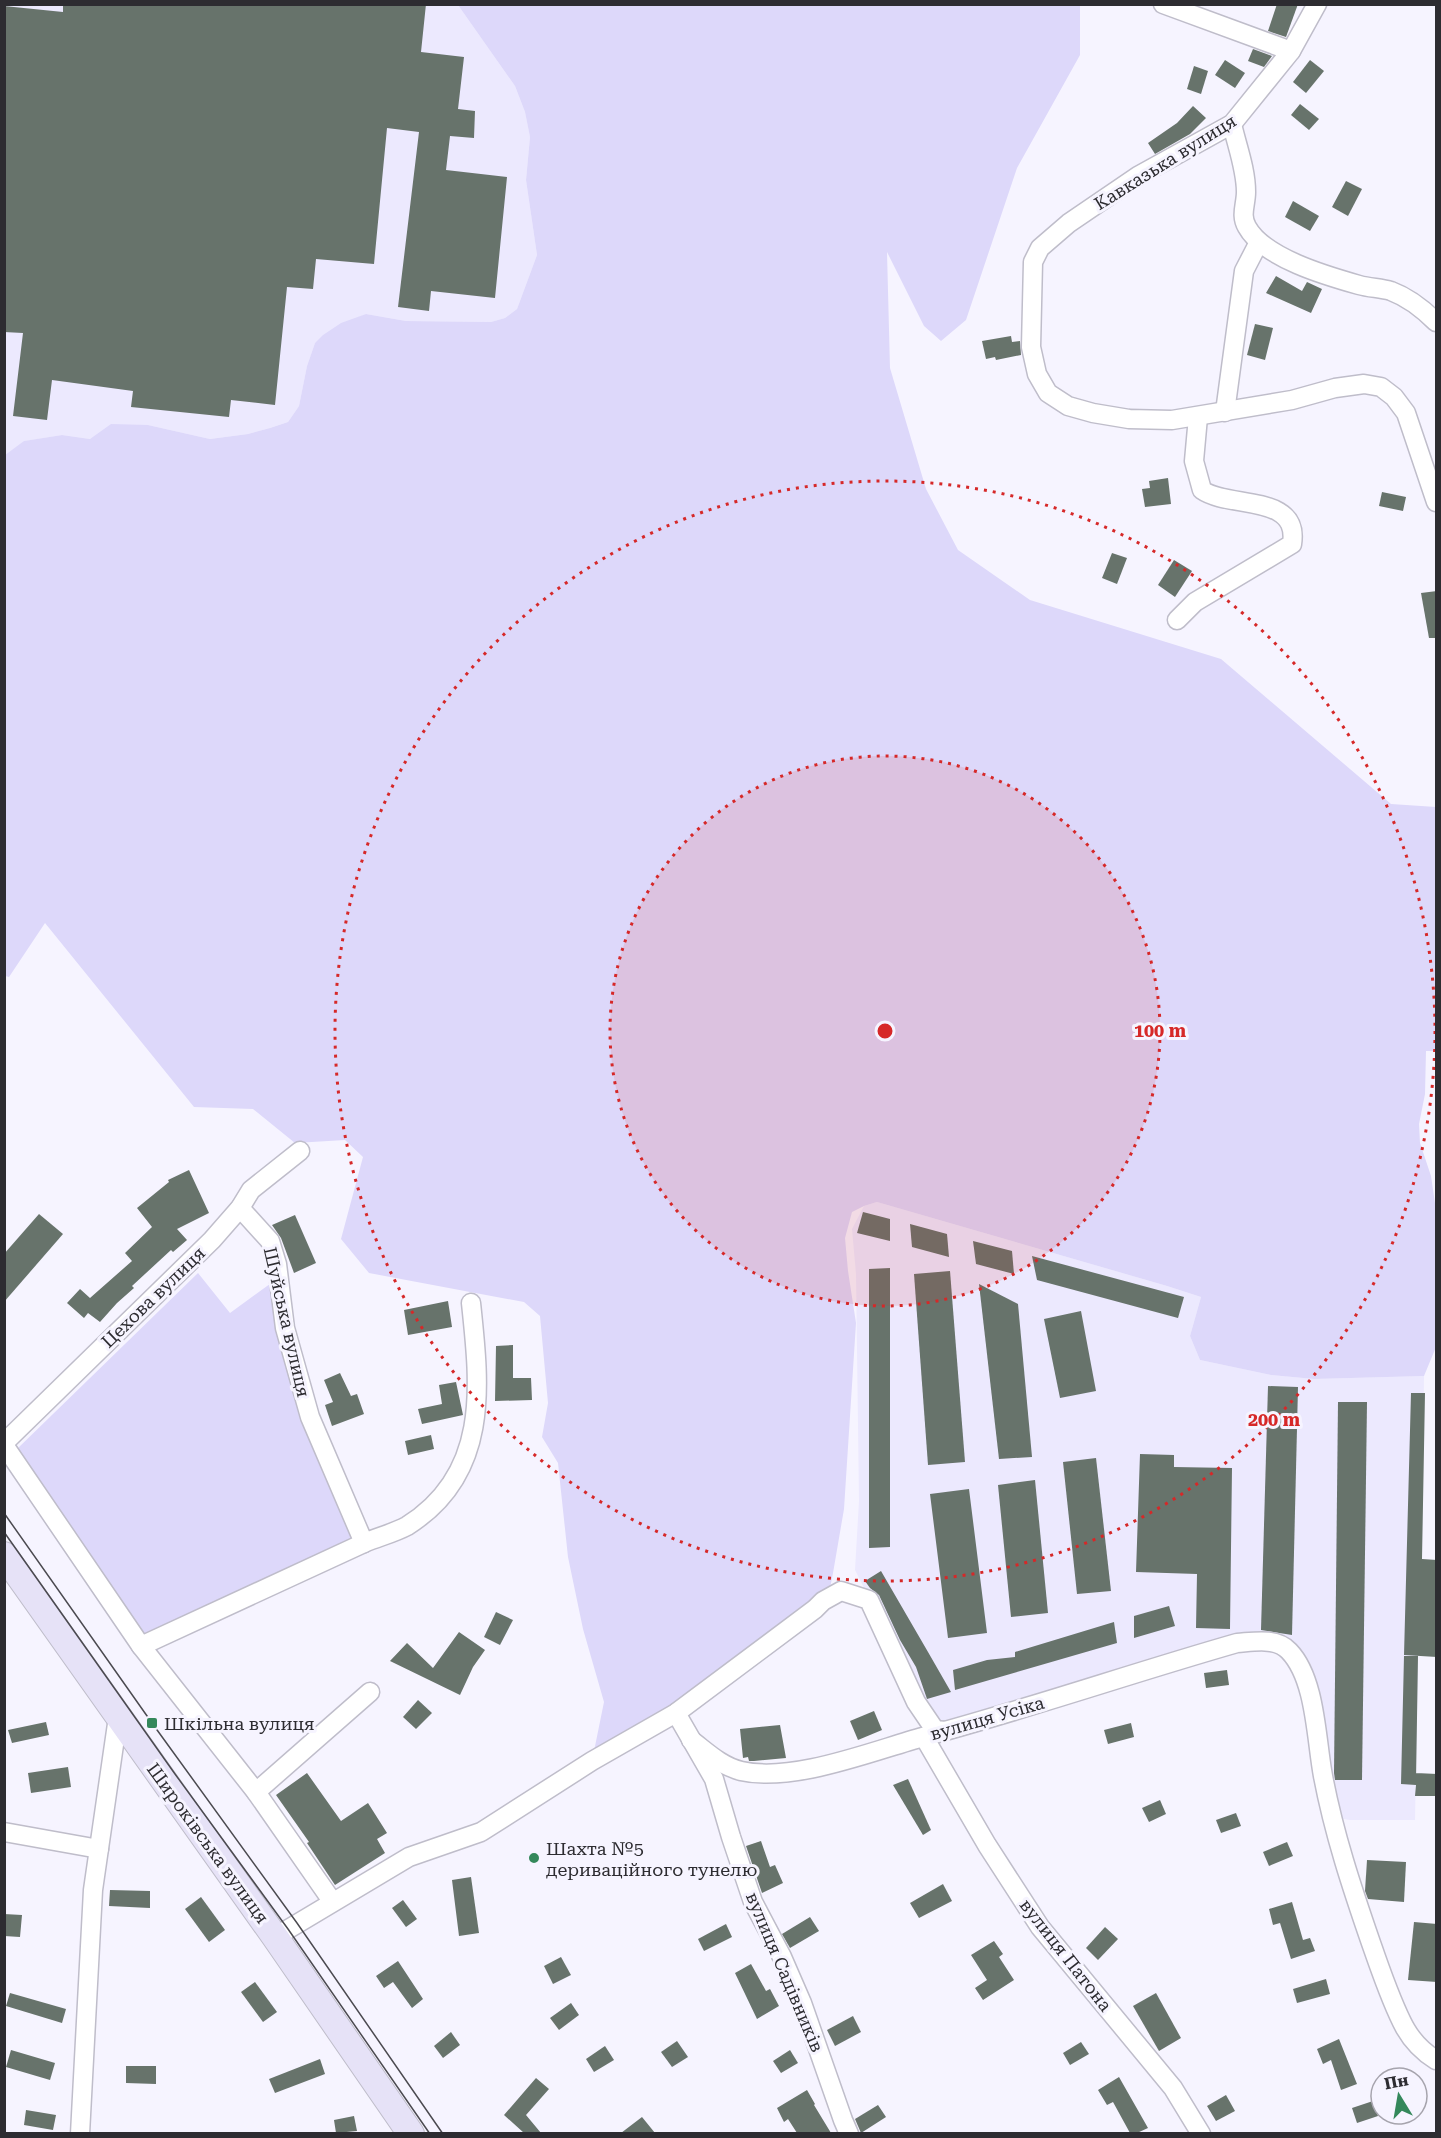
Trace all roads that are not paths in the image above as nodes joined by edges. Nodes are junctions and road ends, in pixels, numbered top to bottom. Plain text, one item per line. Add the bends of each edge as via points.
1 (1163, 4) edge
2 (1317, 4) edge
3 (1291, 51) junction
4 (1232, 124) junction
5 (1259, 242) junction
6 (1437, 322) edge
7 (1225, 412) junction
8 (1198, 417) junction
9 (1437, 502) edge
10 (1177, 620) dead end
11 (300, 1151) dead end
12 (240, 1208) junction
13 (471, 1303) dead end
14 (4, 1444) edge
15 (364, 1543) junction
16 (4, 1555) edge
17 (141, 1646) junction
18 (370, 1692) dead end
19 (676, 1713) junction
20 (118, 1717) junction
21 (945, 1731) junction
22 (924, 1737) junction
23 (691, 1740) junction
24 (256, 1792) junction
25 (4, 1832) edge
26 (99, 1849) junction
27 (332, 1901) junction
28 (275, 1937) junction
29 (1437, 2060) edge
30 (80, 2133) edge
31 (410, 2133) edge
32 (849, 2133) edge
33 (1202, 2133) edge

1 - 3 street
2 - 3 street, Кавказька вулиця
3 - 4 street, Кавказька вулиця
4 - 5 street via 1245,175 1242,217
4 - 8 street, Кавказька вулиця via 1138,176 1069,223 1040,248 1033,262 1031,347 1037,374 1048,393 1068,406 1129,419
5 - 6 street via 1297,264 1392,292
5 - 7 street via 1244,271
7 - 8 street
7 - 9 street via 1335,388 1364,384 1381,387 1406,413
8 - 10 street via 1194,461 1202,490 1211,496 1283,513 1294,534 1292,544 1195,602
11 - 12 street, Цехова вулиця via 251,1190
12 - 14 street, Цехова вулиця
12 - 15 street, Шуйська вулиця via 270,1241 278,1264 285,1328 310,1417
13 - 15 street via 478,1366 477,1404 464,1462 447,1491 429,1510 405,1527
14 - 17 street
15 - 17 street
16 - 20 main road, Широківська вулиця
17 - 24 street
18 - 24 street
19 - 21 street via 841,1591 869,1600 916,1702 934,1730
19 - 23 street, вулиця Садівників
19 - 27 street via 481,1832 409,1857
20 - 26 street
20 - 28 main road, Широківська вулиця
21 - 22 street, вулиця Усіка
21 - 29 street, вулиця Усіка via 1237,1643 1267,1641 1287,1648 1308,1686 1344,1867 1382,1972 1405,2027 1423,2052
22 - 23 street, вулиця Усіка via 818,1767 777,1773 742,1771 720,1763
22 - 33 street, вулиця Патона via 1040,1927 1173,2088
23 - 32 street, вулиця Садівників via 714,1779 753,1902 802,2003
24 - 27 street
25 - 26 street
26 - 30 street via 93,1890
27 - 28 street
28 - 31 main road, Широківська вулиця

